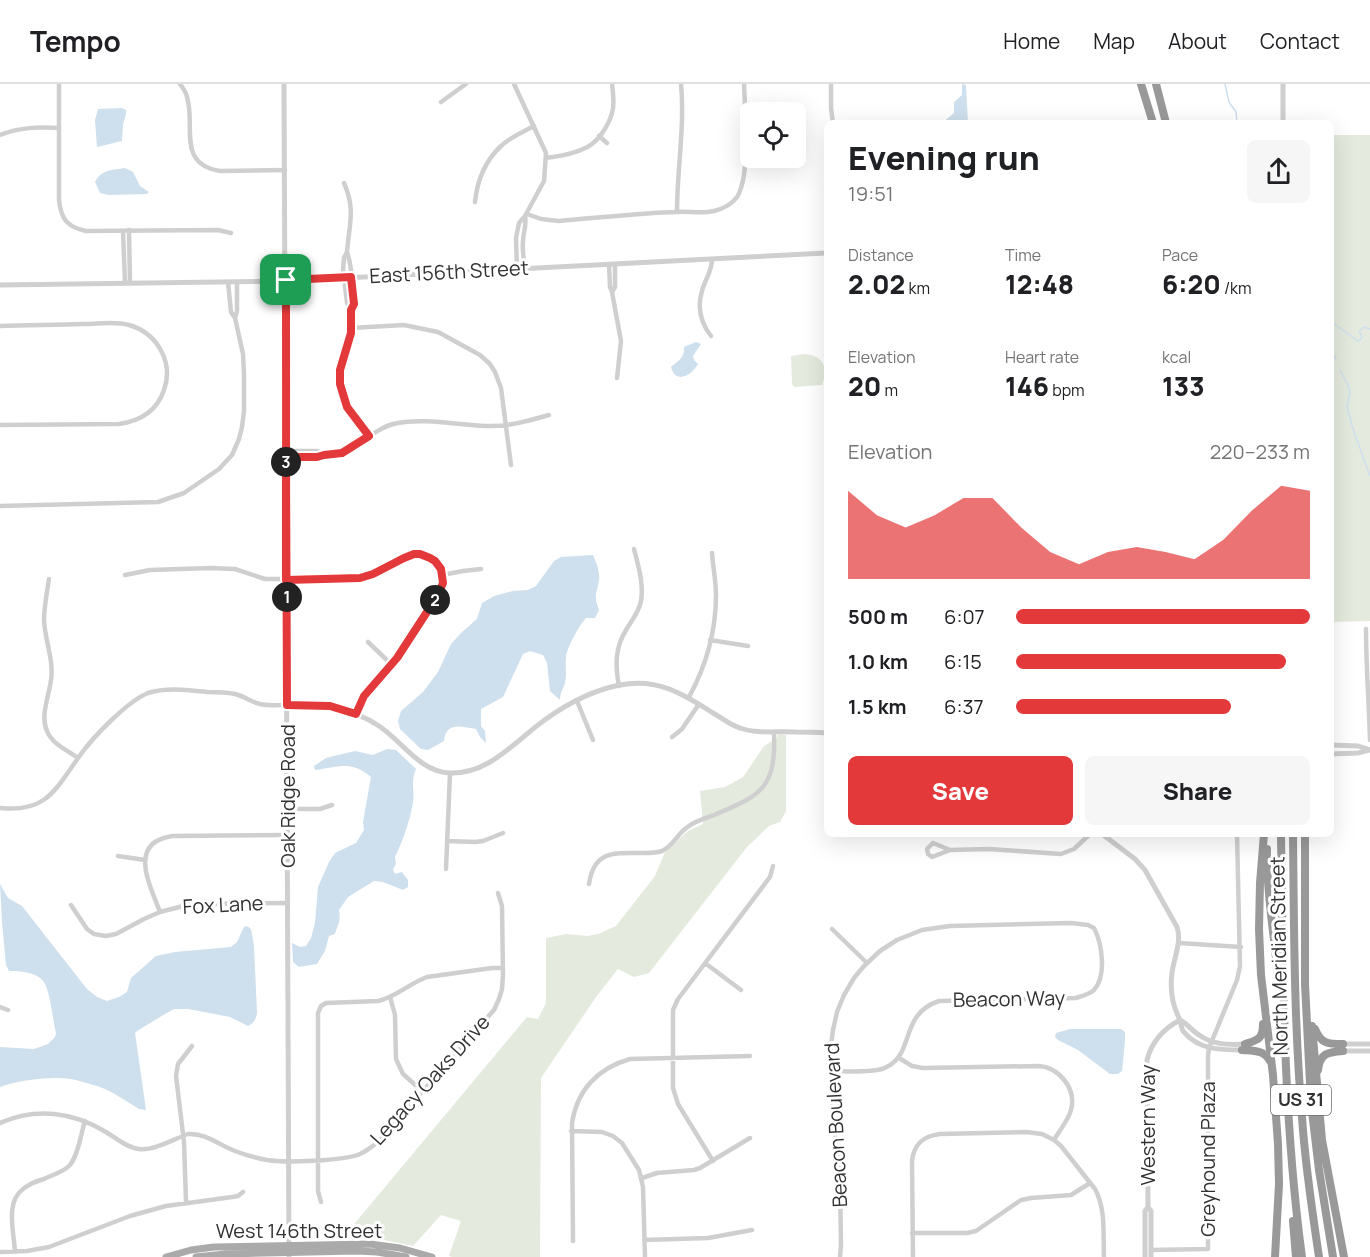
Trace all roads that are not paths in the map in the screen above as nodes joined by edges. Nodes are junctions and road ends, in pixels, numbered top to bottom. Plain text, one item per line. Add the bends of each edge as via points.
1 (59, 84) edge
2 (180, 84) edge
3 (285, 84) edge
4 (466, 84) edge
5 (514, 84) edge
6 (612, 84) edge
7 (681, 84) edge
8 (744, 84) edge
9 (831, 84) edge
10 (1141, 84) edge
11 (1156, 84) edge
12 (1283, 84) edge
13 (441, 102) dead end
14 (833, 120) edge
15 (1152, 120) edge
16 (1165, 120) edge
17 (1283, 120) edge
18 (534, 126) junction
19 (59, 128) junction
20 (0, 135) edge
21 (599, 136) junction
22 (607, 142) dead end
23 (546, 158) junction
24 (285, 170) junction
25 (344, 183) dead end
26 (475, 202) dead end
27 (677, 212) junction
28 (526, 215) junction
29 (129, 230) junction
30 (123, 231) junction
31 (231, 233) dead end
32 (347, 252) junction
33 (824, 253) edge
34 (712, 259) junction
35 (612, 264) junction
36 (517, 268) junction
37 (525, 268) junction
38 (351, 277) junction
39 (344, 278) junction
40 (286, 280) junction
41 (228, 282) junction
42 (237, 282) junction
43 (127, 283) junction
44 (0, 285) edge
45 (351, 310) junction
46 (235, 318) junction
47 (0, 326) edge
48 (351, 328) junction
49 (711, 336) dead end
50 (617, 378) dead end
51 (549, 415) dead end
52 (0, 425) edge
53 (507, 425) junction
54 (369, 436) junction
55 (286, 454) junction
56 (511, 465) dead end
57 (0, 506) edge
58 (634, 549) dead end
59 (711, 553) dead end
60 (481, 569) dead end
61 (124, 575) dead end
62 (442, 575) junction
63 (49, 579) dead end
64 (286, 580) junction
65 (1365, 629) dead end
66 (710, 640) junction
67 (368, 642) dead end
68 (748, 646) dead end
69 (391, 663) junction
70 (619, 686) junction
71 (689, 697) junction
72 (577, 700) junction
73 (699, 704) junction
74 (287, 705) junction
75 (356, 714) junction
76 (774, 732) junction
77 (824, 733) edge
78 (672, 737) dead end
79 (593, 740) dead end
80 (1370, 740) edge
81 (1334, 745) edge
82 (1370, 750) edge
83 (1334, 754) edge
84 (78, 758) junction
85 (450, 773) junction
86 (332, 805) dead end
87 (0, 808) edge
88 (288, 809) junction
89 (503, 833) dead end
90 (288, 835) junction
91 (1087, 837) edge
92 (1106, 837) edge
93 (1237, 837) edge
94 (1265, 837) edge
95 (1265, 837) edge
96 (1281, 837) edge
97 (1293, 837) edge
98 (1305, 837) edge
99 (447, 841) junction
100 (950, 850) dead end
101 (118, 856) dead end
102 (145, 860) junction
103 (773, 866) dead end
104 (446, 869) dead end
105 (589, 884) dead end
106 (498, 893) dead end
107 (288, 903) junction
108 (71, 905) dead end
109 (160, 912) junction
110 (1306, 922) junction
111 (832, 929) dead end
112 (1098, 937) joint
113 (1179, 943) junction
114 (1240, 947) junction
115 (705, 963) junction
116 (867, 963) junction
117 (502, 968) junction
118 (741, 990) dead end
119 (1263, 991) junction
120 (390, 997) junction
121 (0, 1007) edge
122 (8, 1010) dead end
123 (1180, 1020) junction
124 (1312, 1020) junction
125 (1212, 1041) junction
126 (1370, 1043) edge
127 (192, 1046) dead end
128 (1244, 1047) junction
129 (1209, 1048) junction
130 (1343, 1048) junction
131 (1370, 1051) edge
132 (750, 1056) dead end
133 (672, 1058) junction
134 (899, 1058) junction
135 (1286, 1068) junction
136 (831, 1071) junction
137 (1273, 1075) junction
138 (422, 1091) junction
139 (1318, 1103) junction
140 (85, 1121) junction
141 (0, 1123) edge
142 (1290, 1125) junction
143 (571, 1131) junction
144 (183, 1136) junction
145 (750, 1138) dead end
146 (1054, 1140) junction
147 (318, 1160) junction
148 (289, 1161) junction
149 (713, 1161) junction
150 (642, 1178) junction
151 (1090, 1183) junction
152 (243, 1192) dead end
153 (186, 1202) junction
154 (321, 1202) dead end
155 (1148, 1207) junction
156 (752, 1230) dead end
157 (912, 1233) junction
158 (644, 1240) junction
159 (573, 1241) dead end
160 (15, 1251) junction
161 (0, 1252) edge
162 (289, 1252) edge
163 (1151, 1254) edge
164 (840, 1256) edge
165 (166, 1257) edge
166 (196, 1257) edge
167 (406, 1257) edge
168 (432, 1257) edge
169 (645, 1257) edge
170 (913, 1257) edge
171 (1104, 1257) edge
172 (1145, 1257) edge
173 (1275, 1257) edge
174 (1296, 1257) edge
175 (1302, 1257) edge
176 (1321, 1257) edge
177 (1332, 1257) edge
178 (1344, 1257) edge

1 - 19 street
2 - 24 street via 188,102 191,148 203,164 220,171
3 - 24 street, Oak Ridge Road
4 - 13 street
5 - 18 street
6 - 21 street via 613,111
7 - 27 street via 683,129
8 - 27 street via 745,151 738,196 711,212
9 - 14 street
10 - 15 highway
11 - 16 highway
12 - 17 street
18 - 23 street
18 - 26 street via 495,152 479,179
19 - 20 street via 29,127
19 - 30 street via 59,200 63,219 86,231
21 - 22 street
21 - 23 street via 585,149
23 - 28 street via 544,181
24 - 40 street, Oak Ridge Road
25 - 32 street via 352,209
27 - 28 street via 559,221
28 - 36 street via 517,230
28 - 37 street
29 - 30 street
29 - 31 street
29 - 43 street
30 - 43 street
32 - 38 street
32 - 39 street
33 - 34 street, East 156th Street
34 - 35 street, East 156th Street
34 - 49 street via 700,300 701,318
35 - 37 street, East 156th Street
35 - 50 street via 610,287 621,341
36 - 37 street, East 156th Street
36 - 38 street, East 156th Street
38 - 39 street, East 156th Street
38 - 45 street
39 - 40 street, East 156th Street
39 - 45 street
40 - 42 street, East 156th Street
40 - 55 street, Oak Ridge Road
41 - 42 street, East 156th Street
41 - 43 street, East 156th Street
41 - 46 street
42 - 46 street
43 - 44 street, East 156th Street
45 - 48 street
46 - 57 street via 244,364 243,420 234,450 214,474 184,493 158,502
47 - 52 street via 136,327 150,336 162,352 167,372 166,386 156,406 130,422
48 - 53 street via 404,325 438,332 471,349 490,364 500,382
48 - 54 street via 340,384 347,407
51 - 53 street
53 - 54 street via 404,422
53 - 56 street
54 - 55 street via 342,453 317,457
55 - 64 street, Oak Ridge Road
58 - 70 street via 642,598 618,650
59 - 66 street via 716,598
60 - 62 street
61 - 64 street via 150,570 232,569 266,579
62 - 64 street via 435,561 414,554 360,578
62 - 69 street via 438,595
63 - 84 street via 44,620 52,678 45,726 53,741
64 - 74 street, Oak Ridge Road
65 - 80 street
66 - 68 street
66 - 71 street via 705,665
67 - 69 street
69 - 75 street via 364,696
70 - 71 street via 655,685
70 - 72 street
71 - 73 street
72 - 79 street
72 - 85 street via 545,719 495,759 476,769
73 - 76 street via 742,729
73 - 78 street
74 - 75 street via 330,706
74 - 84 street via 260,704 231,693 158,690 129,704
74 - 88 street, Oak Ridge Road
75 - 85 street via 381,727 422,763
76 - 77 street
76 - 105 street via 773,767 753,796 688,826 662,851 604,856 593,867
81 - 82 street
82 - 83 street
84 - 87 street via 58,788 41,802 21,808
85 - 99 street
86 - 88 street
88 - 90 street, Oak Ridge Road
89 - 99 street via 483,841
90 - 102 street via 167,836 152,845
90 - 107 street, Oak Ridge Road
91 - 100 street via 1061,854
92 - 113 street via 1145,870 1177,927
93 - 114 street
94 - 119 highway via 1259,914
95 - 135 highway
96 - 135 highway, North Meridian Street / US 31
97 - 176 highway, North Meridian Street / US 31 via 1297,1039 1304,1138
98 - 110 highway
99 - 104 street
101 - 102 street
102 - 109 street
103 - 115 street via 770,877
106 - 117 street, Legacy Oaks Drive via 502,906
107 - 109 street, Fox Lane via 199,903
107 - 148 street, Oak Ridge Road
108 - 109 street, Fox Lane via 87,929 102,936 116,934
110 - 124 highway
110 - 177 highway via 1311,1114
111 - 116 street
112 - 116 street, Beacon Boulevard via 1094,928 1076,923 940,927 897,940
112 - 134 street, Beacon Way via 1101,973 1092,993 1076,998 935,1003 914,1019
113 - 114 street
113 - 123 street via 1172,984 1173,1004
114 - 125 street via 1237,980
115 - 118 street
115 - 133 street via 673,1010
116 - 136 street, Beacon Boulevard via 850,984 837,1012
117 - 120 street via 427,977
117 - 138 street, Legacy Oaks Drive via 502,989 494,1010
119 - 128 highway via 1263,1033
119 - 137 highway
120 - 138 street via 395,1015 396,1059 403,1074
120 - 147 street via 321,1006
121 - 122 street
123 - 125 street
123 - 129 street via 1181,1028 1189,1036
123 - 155 street, Western Way via 1151,1046 1147,1060
124 - 130 highway via 1324,1042
124 - 139 highway
125 - 128 street
125 - 129 street
126 - 130 street
127 - 144 street via 181,1059 176,1076
128 - 129 street
128 - 137 highway via 1268,1057
129 - 163 street, Greyhound Plaza via 1208,1249
130 - 131 street
130 - 139 highway via 1320,1060
132 - 133 street
133 - 143 street via 630,1059 597,1075 579,1097
133 - 149 street via 678,1104
134 - 136 street via 880,1070
134 - 146 street via 923,1068 1053,1069 1070,1091 1072,1102
135 - 142 highway, North Meridian Street / US 31
136 - 164 street, Beacon Boulevard via 839,1173
137 - 173 highway via 1279,1159
138 - 147 street, Legacy Oaks Drive via 367,1150 351,1157
139 - 178 highway
140 - 141 street via 43,1113
140 - 144 street via 138,1149
140 - 160 street via 69,1166 25,1187 16,1196 12,1213
142 - 174 highway
142 - 175 highway, North Meridian Street / US 31
143 - 150 street via 602,1132 617,1139
143 - 159 street
144 - 148 street, Legacy Oaks Drive via 199,1134 236,1151 267,1160
144 - 153 street
145 - 149 street
146 - 151 street
146 - 157 street via 1038,1133 1020,1132 936,1134 919,1142 912,1161
147 - 148 street, Legacy Oaks Drive
147 - 154 street
148 - 162 street, Oak Ridge Road
149 - 150 street via 694,1170
150 - 158 street
151 - 157 street via 1071,1195 1021,1200 971,1233
151 - 171 street via 1102,1207
152 - 153 street via 238,1196
153 - 160 street via 143,1211 57,1245
155 - 163 street, Western Way
155 - 172 street, Western Way
156 - 158 street via 708,1238
157 - 170 street
158 - 169 street
160 - 161 street
162 - 165 main road, West 146th Street via 214,1247
162 - 166 main road, West 146th Street
162 - 167 main road, West 146th Street via 362,1251
162 - 168 main road, West 146th Street via 378,1245

